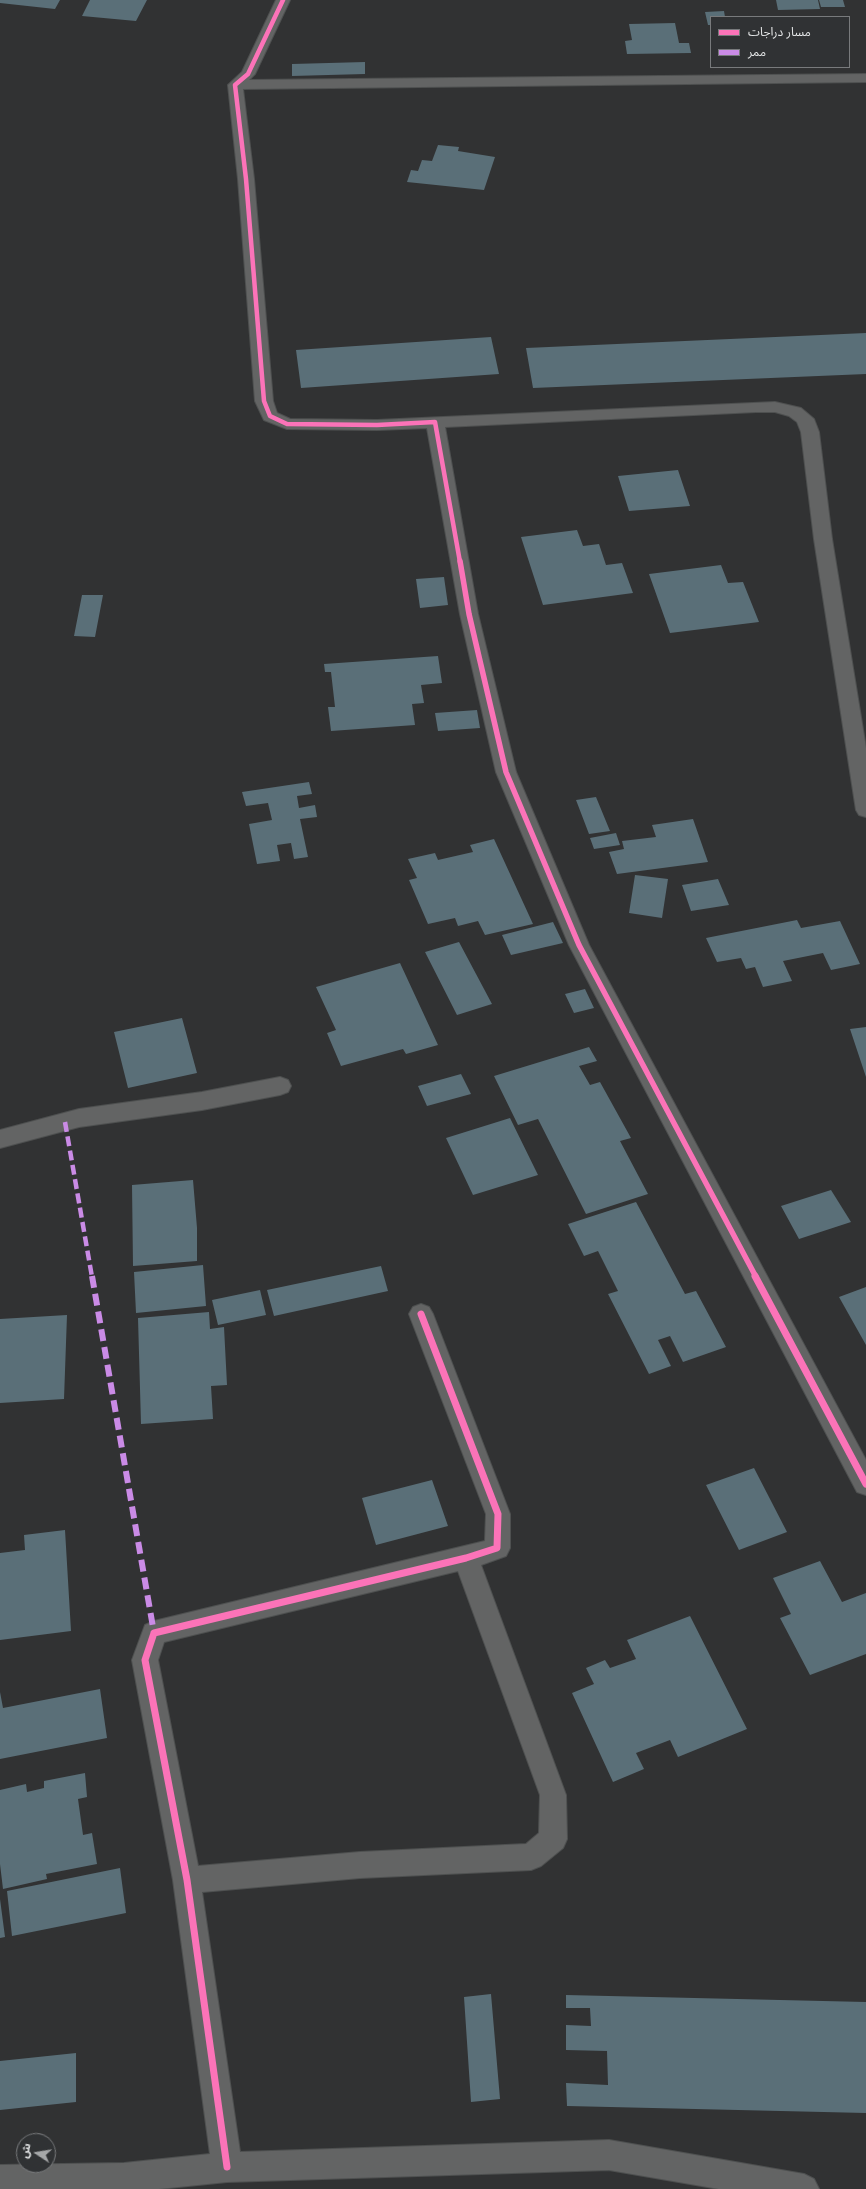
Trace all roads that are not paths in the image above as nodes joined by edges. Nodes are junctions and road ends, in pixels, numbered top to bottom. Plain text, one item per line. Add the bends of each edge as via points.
1 (283, 0) edge
2 (866, 78) edge
3 (234, 85) junction
4 (435, 422) junction
5 (866, 810) edge
6 (280, 1086) dead end
7 (0, 1139) edge
8 (421, 1314) dead end
9 (866, 1484) edge
10 (466, 1558) junction
11 (187, 1880) junction
12 (227, 2167) junction
13 (0, 2180) edge
14 (804, 2189) edge

1 - 3 street via 248,74
2 - 3 street
3 - 4 street via 246,179 264,401 270,416 287,424 377,425
4 - 5 street via 756,407 775,407 795,412 805,419 810,432 823,539
4 - 9 street via 469,614 506,772 579,945
6 - 7 street via 202,1101 79,1118
8 - 10 street via 498,1514 497,1548
10 - 11 street via 154,1633 145,1660
10 - 11 street via 553,1795 553,1839 531,1857 360,1865
11 - 12 street
12 - 13 street via 124,2178
12 - 14 street via 608,2155

